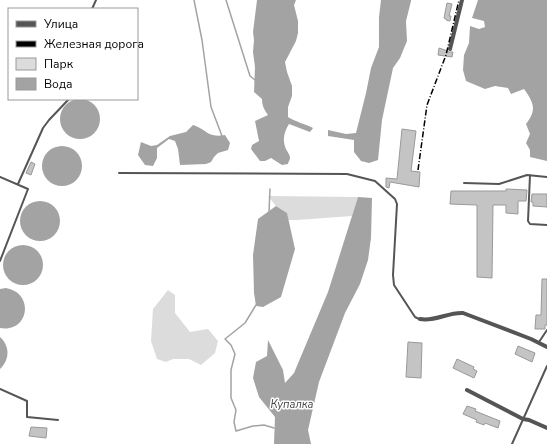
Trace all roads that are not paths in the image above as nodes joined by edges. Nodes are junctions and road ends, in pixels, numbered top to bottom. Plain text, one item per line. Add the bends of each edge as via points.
1 (462, 0) edge
2 (450, 49) dead end
3 (68, 100) edge
4 (118, 173) dead end
5 (530, 175) junction
6 (0, 177) edge
7 (547, 177) edge
8 (464, 183) dead end
9 (18, 184) junction
10 (547, 224) edge
11 (0, 261) edge
12 (420, 319) joint
13 (547, 330) edge
14 (539, 342) junction
15 (547, 347) edge
16 (547, 366) edge
17 (0, 389) edge
18 (467, 390) dead end
19 (522, 419) junction
20 (58, 420) dead end
21 (547, 428) edge
22 (512, 444) edge

1 - 2 street
3 - 9 lane via 41,131
4 - 12 lane via 347,174 375,181 395,199 397,204 392,275 394,285 415,317
5 - 7 lane
5 - 8 lane via 499,184
5 - 10 lane via 528,221 530,224
6 - 9 lane
9 - 11 lane via 28,188
12 - 14 street via 428,320 463,313
13 - 14 lane
14 - 15 street
16 - 19 lane
17 - 20 lane via 27,402 27,417
18 - 19 street
19 - 21 street
19 - 22 lane

